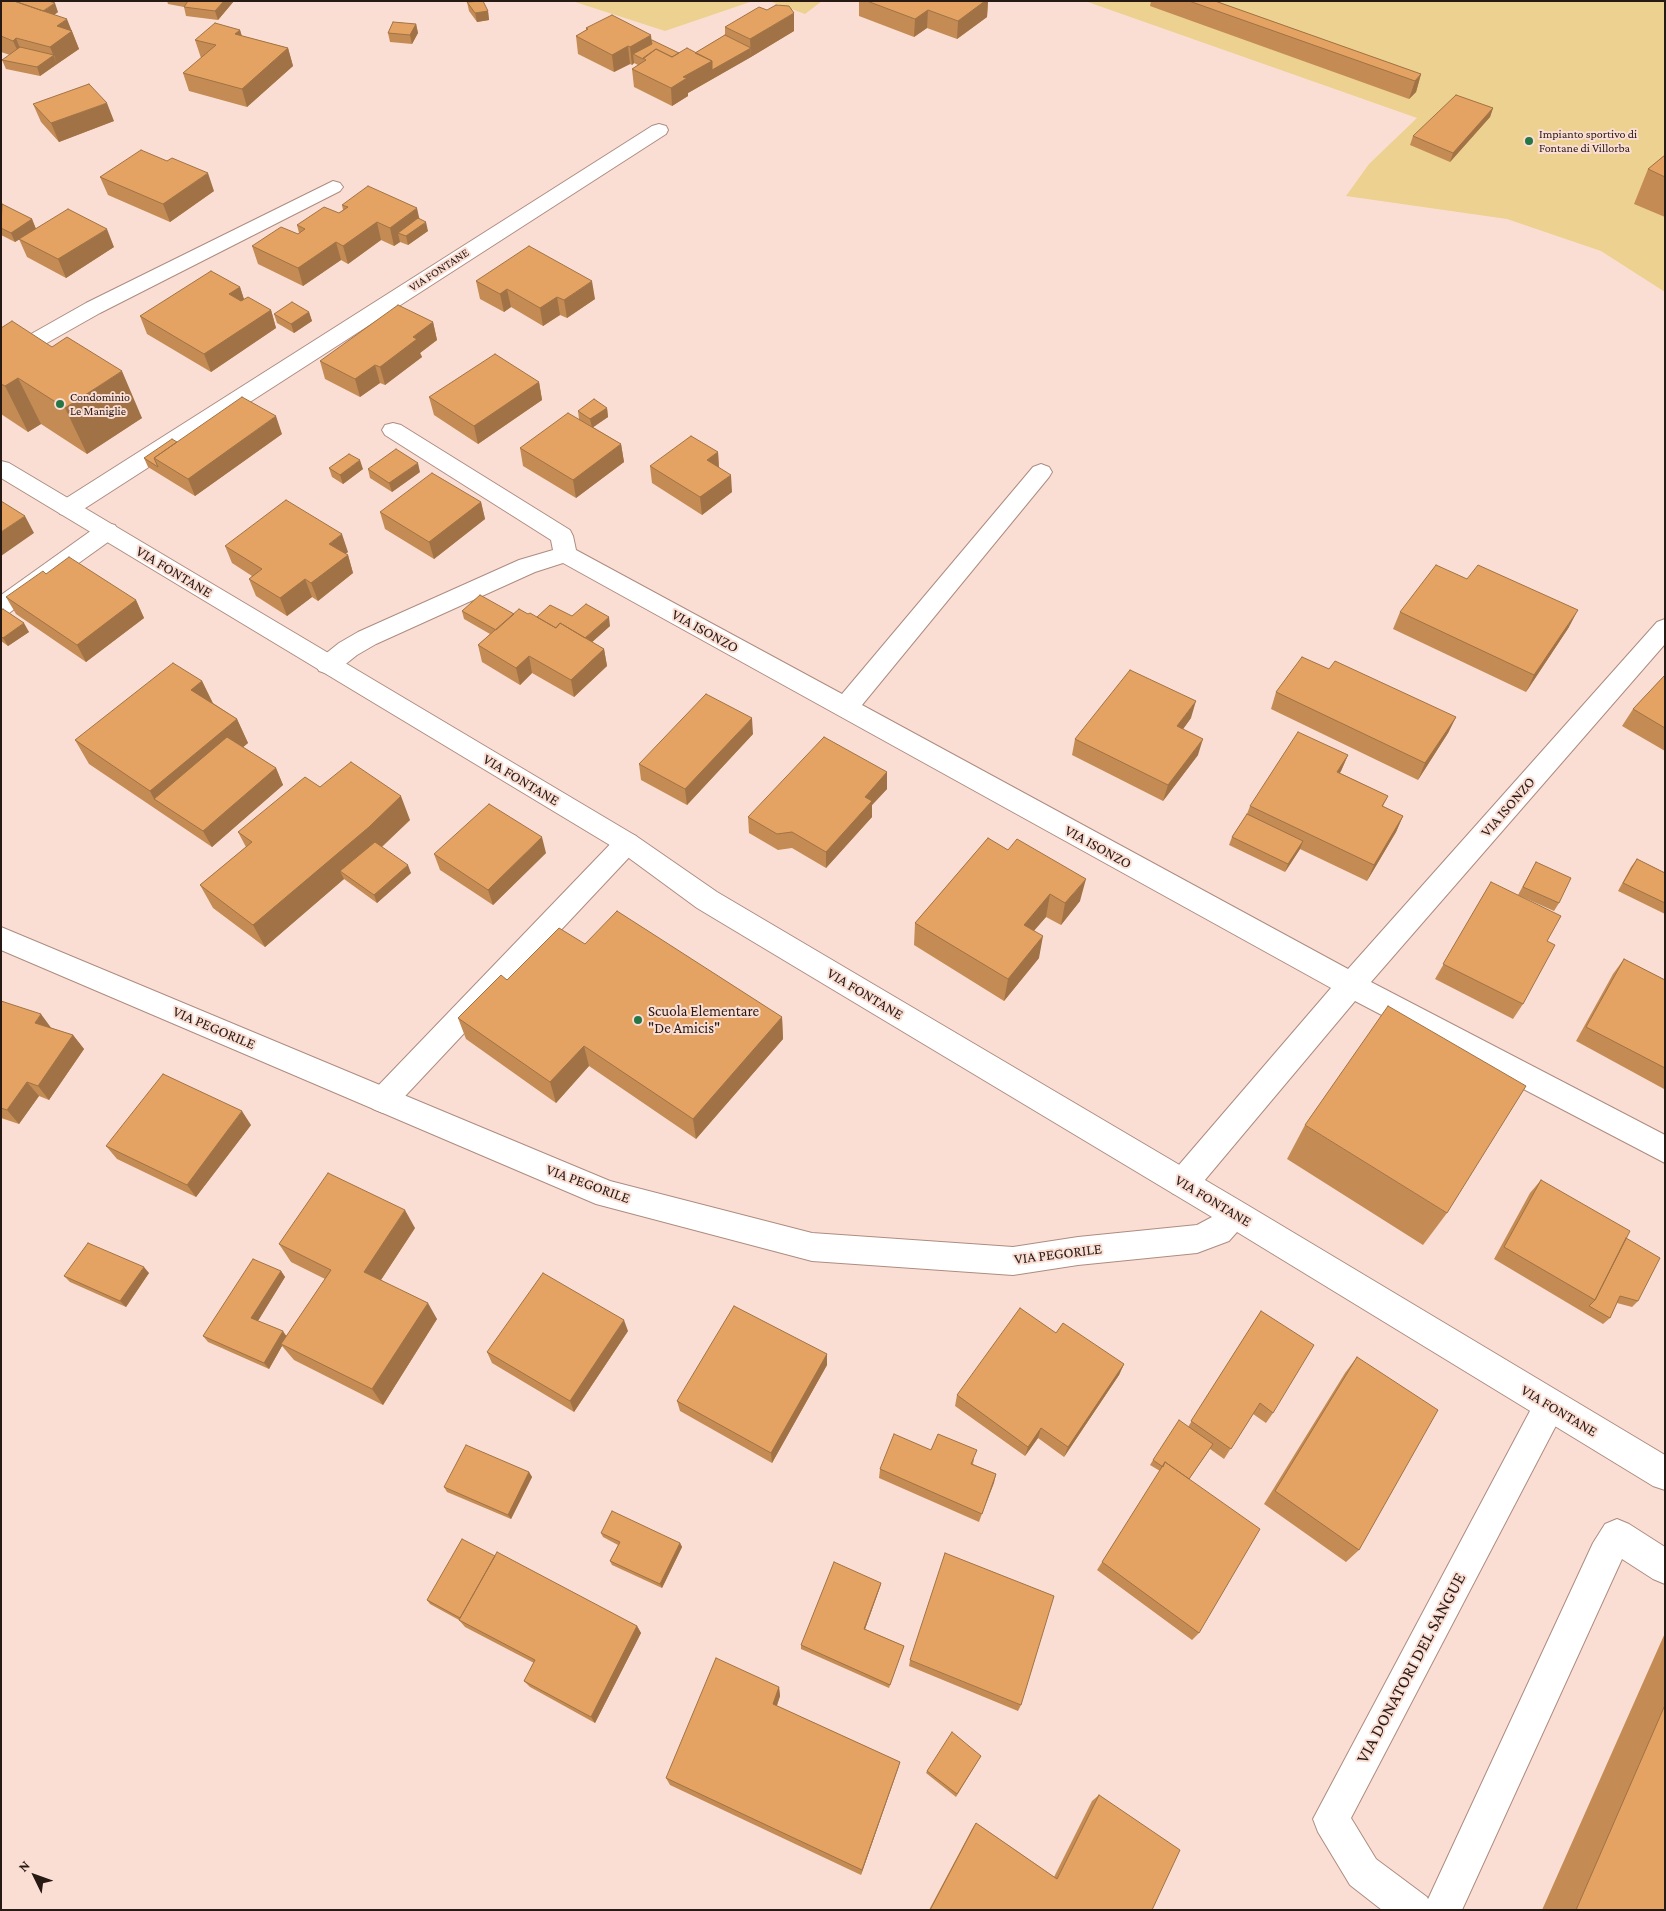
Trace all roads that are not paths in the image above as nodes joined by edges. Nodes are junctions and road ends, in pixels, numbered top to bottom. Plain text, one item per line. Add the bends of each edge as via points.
1 (659, 130) dead end
2 (333, 187) dead end
3 (1, 360) edge
4 (393, 430) dead end
5 (1, 468) edge
6 (1041, 472) dead end
7 (68, 508) junction
8 (107, 531) junction
9 (565, 554) junction
10 (1, 607) edge
11 (1665, 628) edge
12 (328, 665) junction
13 (845, 708) junction
14 (627, 842) junction
15 (1, 938) edge
16 (1351, 985) junction
17 (383, 1100) junction
18 (1665, 1150) edge
19 (1183, 1183) junction
20 (1233, 1213) junction
21 (1550, 1405) junction
22 (1665, 1474) edge
23 (1665, 1567) edge
24 (1414, 1910) edge
25 (1442, 1910) edge

1 - 7 street, VIA FONTANE
2 - 3 street via 93,308
4 - 9 street via 562,536
5 - 7 street, VIA FONTANE
6 - 13 street
7 - 8 street, VIA FONTANE
8 - 10 street
8 - 12 street, VIA FONTANE
9 - 12 street via 527,566 367,638
9 - 13 street, VIA ISONZO
11 - 16 street, VIA ISONZO
12 - 14 street, VIA FONTANE
13 - 16 street, VIA ISONZO
14 - 17 street
14 - 19 street, VIA FONTANE via 707,900
15 - 17 street, VIA PEGORILE
16 - 18 street, VIA ISONZO
16 - 19 street, VIA ISONZO
17 - 20 street, VIA PEGORILE via 607,1194 812,1247 1013,1260 1078,1250 1197,1239 1218,1231
19 - 20 street, VIA FONTANE
20 - 21 street, VIA FONTANE
21 - 22 street, VIA FONTANE
21 - 24 street, VIA DONATORI DEL SANGUE via 1331,1819 1363,1872
23 - 25 street via 1617,1536 1605,1555

